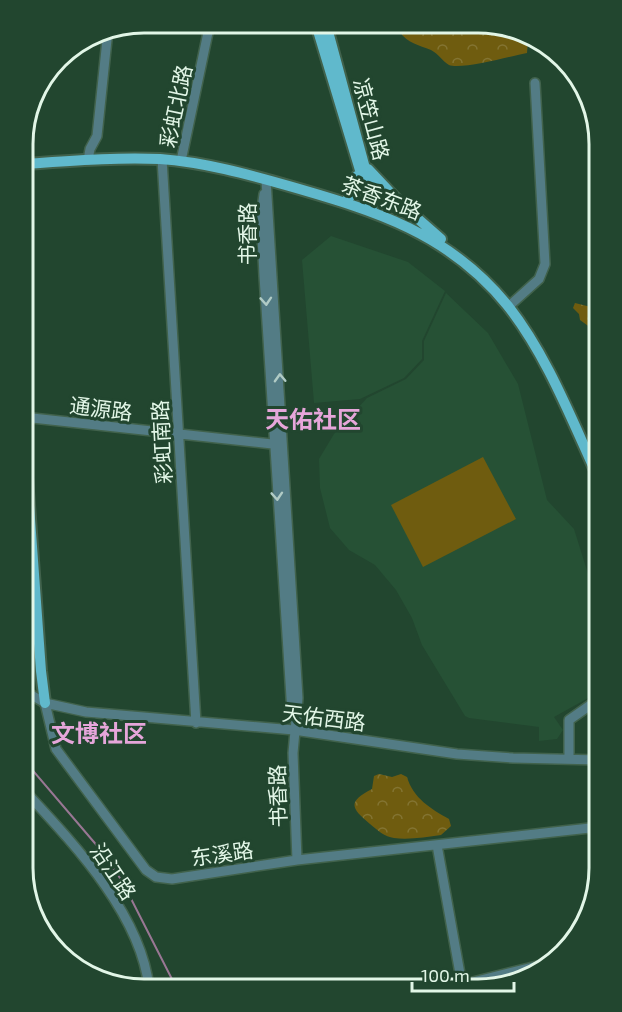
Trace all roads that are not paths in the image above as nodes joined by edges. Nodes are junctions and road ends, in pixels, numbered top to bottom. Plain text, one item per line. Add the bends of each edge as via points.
1 (208, 33) edge
2 (319, 33) edge
3 (328, 33) edge
4 (107, 39) edge
5 (535, 83) dead end
6 (162, 159) junction
7 (88, 160) junction
8 (181, 161) junction
9 (33, 163) edge
10 (360, 163) junction
11 (266, 180) junction
12 (345, 202) junction
13 (372, 210) junction
14 (450, 251) junction
15 (508, 307) junction
16 (33, 418) edge
17 (178, 436) junction
18 (279, 446) junction
19 (589, 457) edge
20 (33, 568) edge
21 (33, 696) edge
22 (45, 703) junction
23 (589, 706) edge
24 (196, 723) junction
25 (294, 730) junction
26 (569, 759) junction
27 (589, 759) edge
28 (33, 800) edge
29 (589, 828) edge
30 (437, 845) junction
31 (297, 860) junction
32 (522, 970) edge
33 (148, 979) edge
34 (461, 979) edge
35 (487, 979) edge

1 - 8 street, 彩虹北路
2 - 10 main road, 凉笠山路
3 - 10 main road, 凉笠山路
4 - 7 street via 97,136
5 - 15 street via 545,264 539,279
6 - 7 main road, 茶香东路
6 - 8 main road, 茶香东路
6 - 17 street, 彩虹南路
7 - 9 main road, 茶香东路
8 - 11 main road, 茶香东路
10 - 12 main road via 356,186
10 - 13 main road, 凉笠山路
10 - 14 main road
11 - 12 main road, 茶香东路
11 - 18 street, 书香路 via 261,216
12 - 13 main road, 茶香东路
13 - 14 main road, 茶香东路
14 - 15 main road, 茶香东路
15 - 19 main road, 茶香东路 via 554,382
16 - 17 street, 通源路
17 - 18 street, 通源路
17 - 24 street, 彩虹南路
18 - 25 street, 书香路
20 - 22 main road
21 - 22 street
22 - 24 street, 天佑西路 via 86,712
22 - 31 street, 东溪路 via 56,749 146,870 156,877 172,879
23 - 26 street via 569,720
24 - 25 street, 天佑西路
25 - 26 street, 天佑西路 via 458,754
25 - 31 street, 书香路
26 - 27 street, 天佑西路
28 - 33 street, 沿江路 via 78,849 117,903 145,964
29 - 30 street, 东溪路
30 - 31 street, 东溪路
30 - 34 street
32 - 35 street

